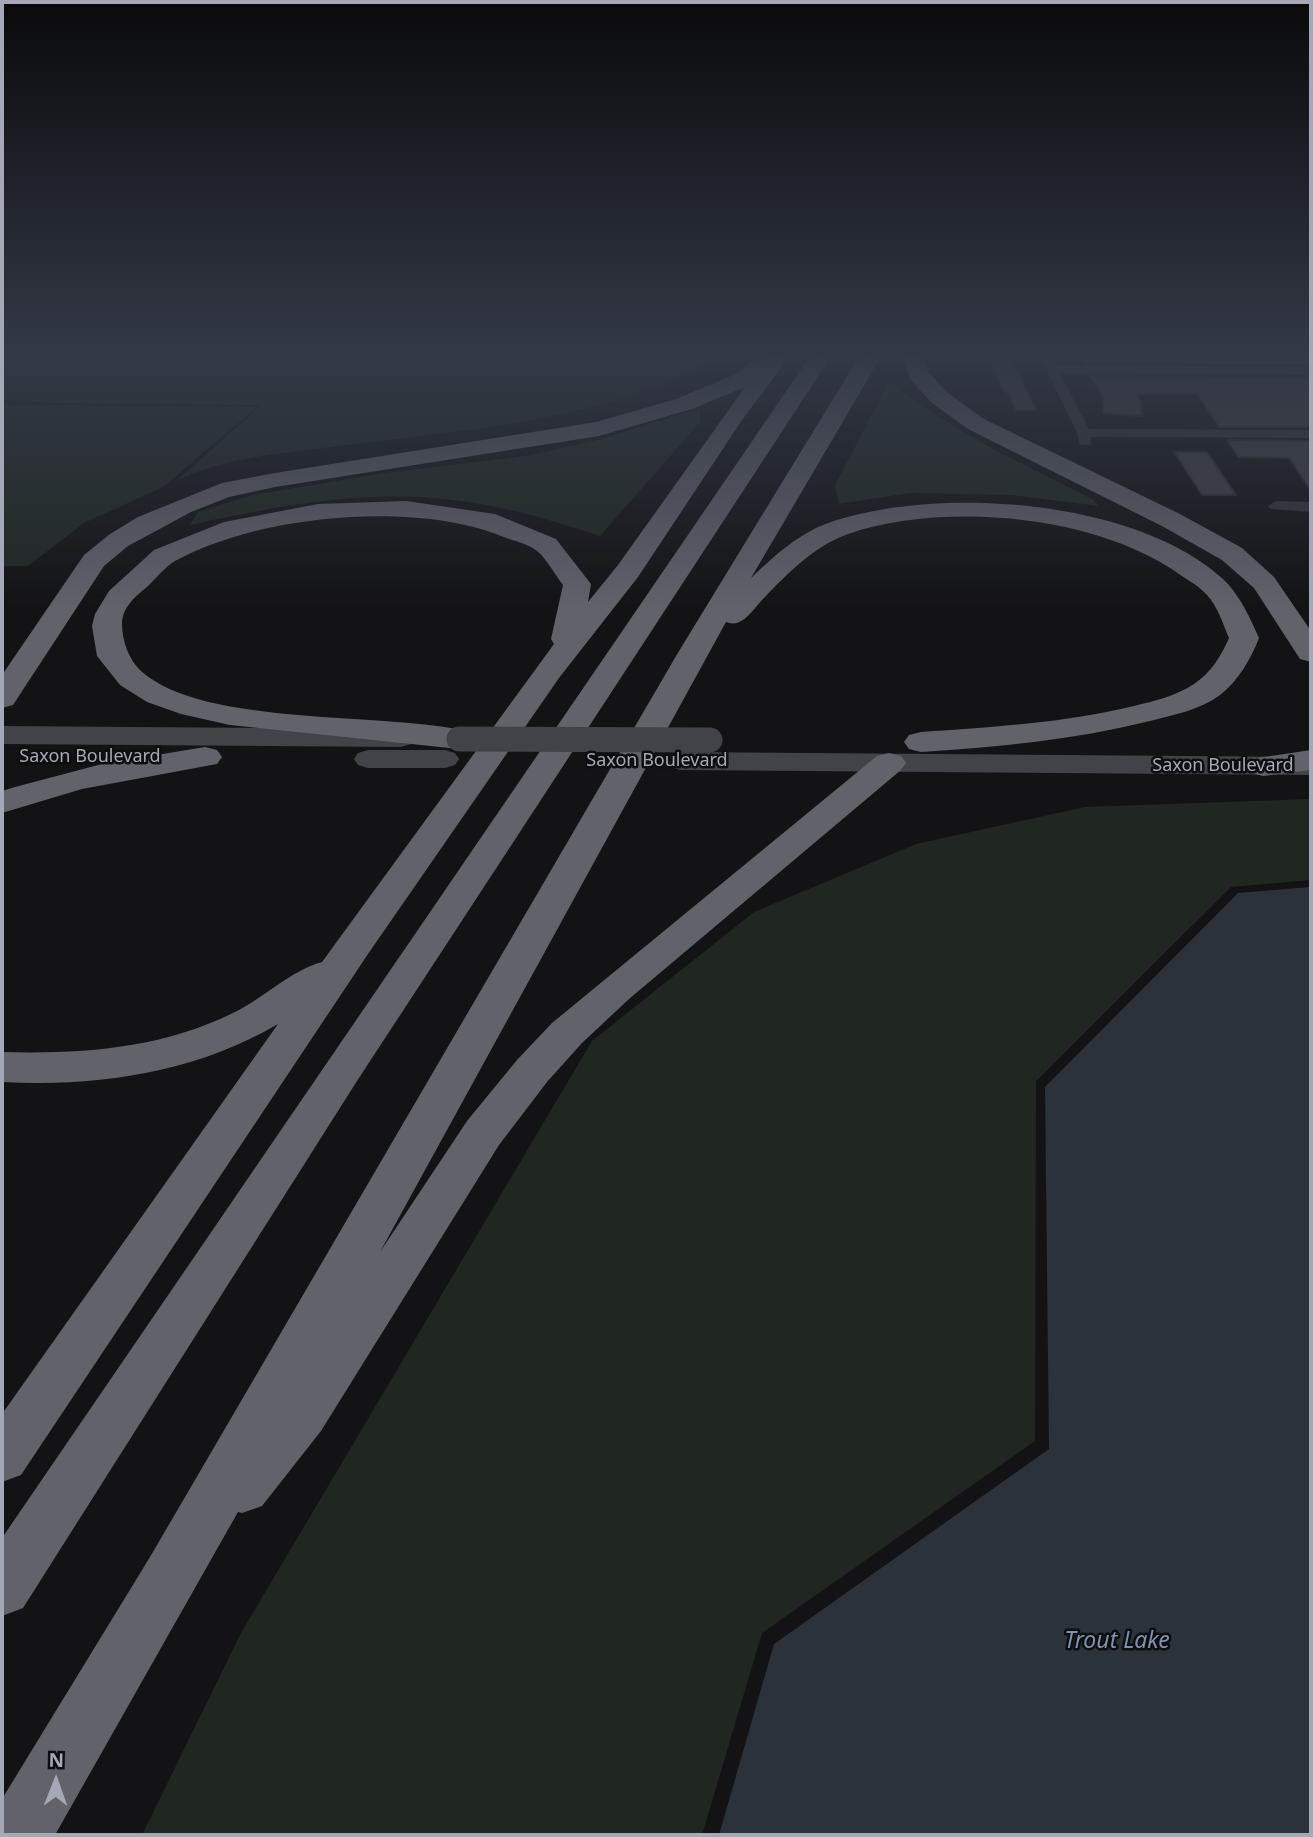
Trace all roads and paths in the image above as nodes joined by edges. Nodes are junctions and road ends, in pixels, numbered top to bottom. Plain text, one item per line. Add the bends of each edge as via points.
1 (525, 441) edge
2 (717, 441) edge
3 (764, 441) edge
4 (820, 441) edge
5 (1010, 441) edge
6 (1276, 506) dead end
7 (1311, 507) edge
8 (694, 651) junction
9 (1311, 653) edge
10 (548, 671) junction
11 (2, 698) edge
12 (2, 735) edge
13 (710, 740) joint
14 (1311, 743) edge
15 (452, 749) junction
16 (905, 753) junction
17 (2, 756) edge
18 (205, 758) junction
19 (1311, 760) edge
20 (1263, 766) junction
21 (1311, 766) edge
22 (2, 803) edge
23 (354, 945) junction
24 (2, 1067) edge
25 (2, 1458) edge
26 (171, 1577) junction
27 (2, 1588) edge
28 (18, 1835) edge

1 - 11 highway via 222,491 147,523 94,561
2 - 10 highway via 628,571
3 - 27 highway
4 - 8 highway
5 - 9 highway via 1232,554 1264,583
6 - 7 street
8 - 16 highway via 797,550 835,529 932,511 1055,518 1117,532 1157,548 1192,567 1214,586 1244,638 1238,657 1208,689 1174,705 1090,725
8 - 26 highway
10 - 15 highway via 575,623 576,579 569,566 521,532 437,510 333,509 275,517 209,536 160,559 128,582 107,623 113,657 129,676 179,703
10 - 23 highway
12 - 15 main road, Saxon Boulevard
13 - 15 main road, Saxon Boulevard, bridge
13 - 16 main road, Saxon Boulevard
14 - 16 main road, Saxon Boulevard
15 - 16 main road, Saxon Boulevard via 680,761
15 - 18 main road, Saxon Boulevard
16 - 20 main road, Saxon Boulevard
16 - 26 highway via 615,990 532,1071 483,1133 302,1415
17 - 18 main road, Saxon Boulevard
18 - 22 highway via 114,770
19 - 20 highway
20 - 21 main road, Saxon Boulevard
23 - 24 highway via 301,992 206,1041 130,1064 45,1070
23 - 25 highway
26 - 28 highway

